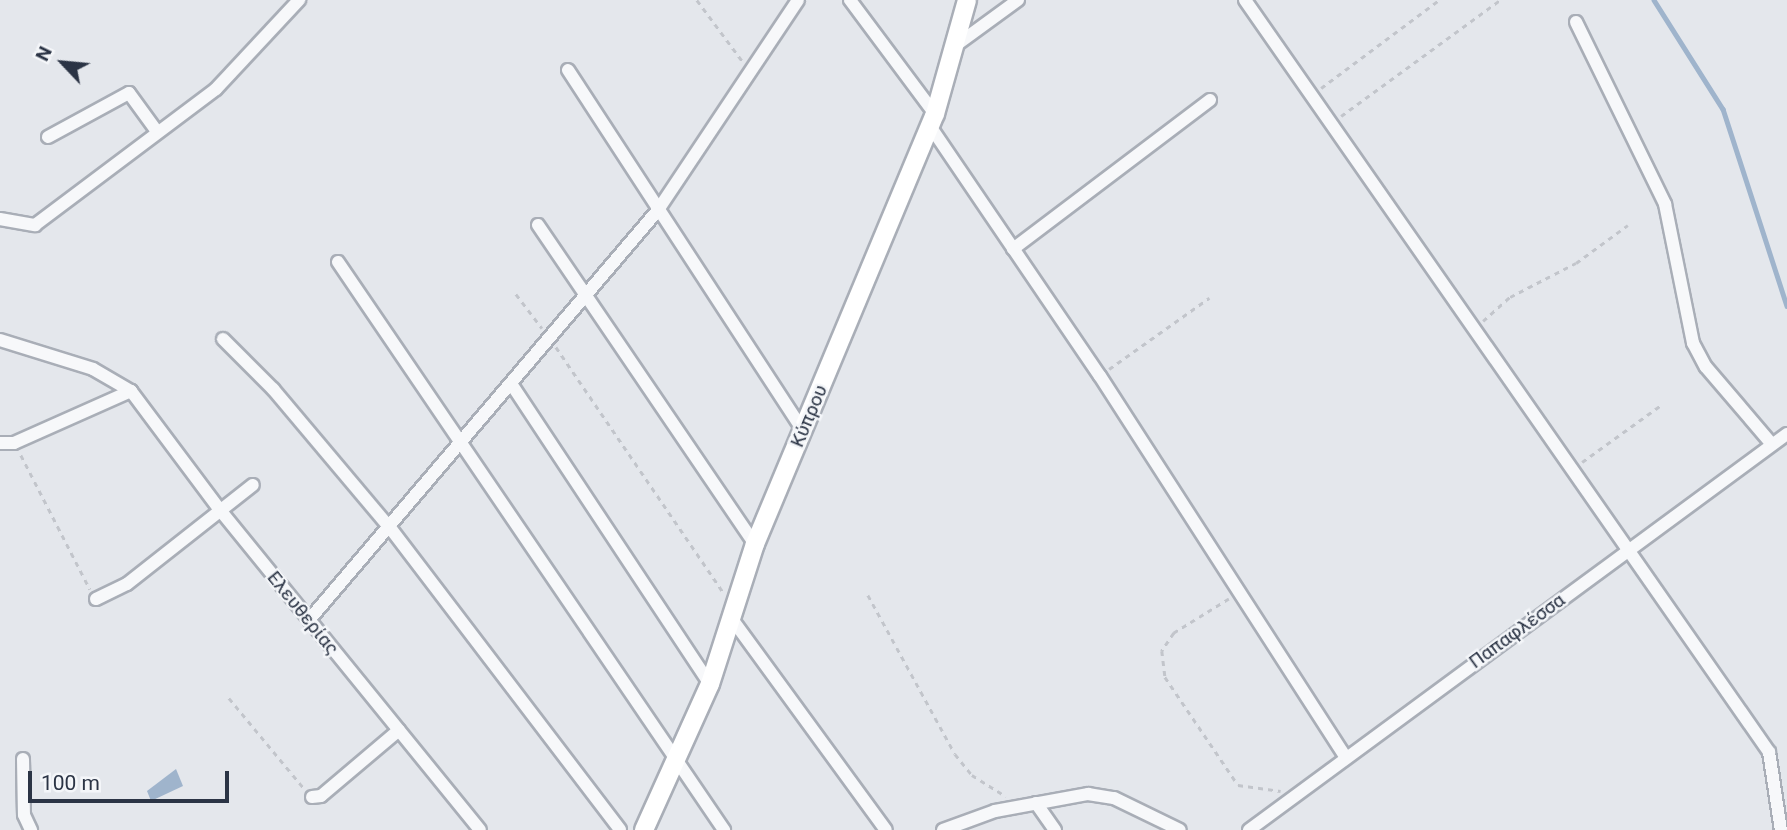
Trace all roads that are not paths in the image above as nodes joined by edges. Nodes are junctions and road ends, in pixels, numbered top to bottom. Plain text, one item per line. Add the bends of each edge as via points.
1 (299, 0) edge
2 (798, 0) edge
3 (850, 0) edge
4 (967, 0) edge
5 (1018, 0) edge
6 (1245, 0) edge
7 (1576, 22) dead end
8 (959, 43) junction
9 (568, 70) dead end
10 (1210, 100) dead end
11 (932, 120) junction
12 (156, 130) junction
13 (48, 137) dead end
14 (659, 209) junction
15 (0, 219) edge
16 (538, 225) dead end
17 (1013, 249) junction
18 (338, 262) dead end
19 (585, 298) junction
20 (223, 339) dead end
21 (0, 340) edge
22 (512, 386) junction
23 (131, 391) junction
24 (803, 431) junction
25 (1779, 439) edge
26 (461, 440) junction
27 (0, 443) edge
28 (253, 485) dead end
29 (220, 510) junction
30 (391, 529) junction
31 (755, 544) junction
32 (1628, 550) junction
33 (96, 599) road end
34 (734, 613) junction
35 (309, 620) junction
36 (710, 684) junction
37 (399, 730) junction
38 (1345, 756) junction
39 (23, 759) dead end
40 (677, 759) junction
41 (312, 797) road end
42 (1036, 803) junction
43 (31, 830) edge
44 (480, 830) edge
45 (620, 830) edge
46 (644, 830) edge
47 (724, 830) edge
48 (886, 830) edge
49 (943, 830) edge
50 (1055, 830) edge
51 (1180, 830) edge
52 (1249, 830) edge
53 (1781, 830) edge

1 - 12 street via 216,89
2 - 14 street via 747,69
3 - 11 street
4 - 8 street, Κύπρου
5 - 8 street
6 - 32 street
7 - 25 street via 1665,204 1693,343 1706,367
8 - 11 street, Κύπρου
9 - 14 street
10 - 17 street
11 - 17 street
11 - 24 street, Κύπρου
12 - 13 street via 129,93
12 - 15 street via 35,225
14 - 19 street
14 - 24 street
16 - 19 street
17 - 38 street
18 - 26 street
19 - 22 street
19 - 31 street
20 - 30 street via 273,389
21 - 23 street, Ελευθερίας via 93,369
22 - 26 street
22 - 36 street
23 - 27 street via 15,443
23 - 29 street, Ελευθερίας
24 - 31 street, Κύπρου
25 - 32 street, Παπαφλέσσα
26 - 30 street
26 - 40 street
28 - 29 street
29 - 33 street via 127,584
29 - 35 street, Ελευθερίας
30 - 35 street
30 - 45 street
31 - 34 street, Κύπρου
32 - 38 street, Παπαφλέσσα
32 - 53 street via 1769,752
34 - 36 street, Κύπρου
34 - 48 street
35 - 37 street, Ελευθερίας
36 - 40 street, Κύπρου
37 - 41 street via 321,796
37 - 44 street, Ελευθερίας
38 - 52 street, Παπαφλέσσα
39 - 43 street via 24,815
40 - 46 street, Κύπρου
40 - 47 street
42 - 49 street
42 - 50 street
42 - 51 street via 1088,794 1114,798

